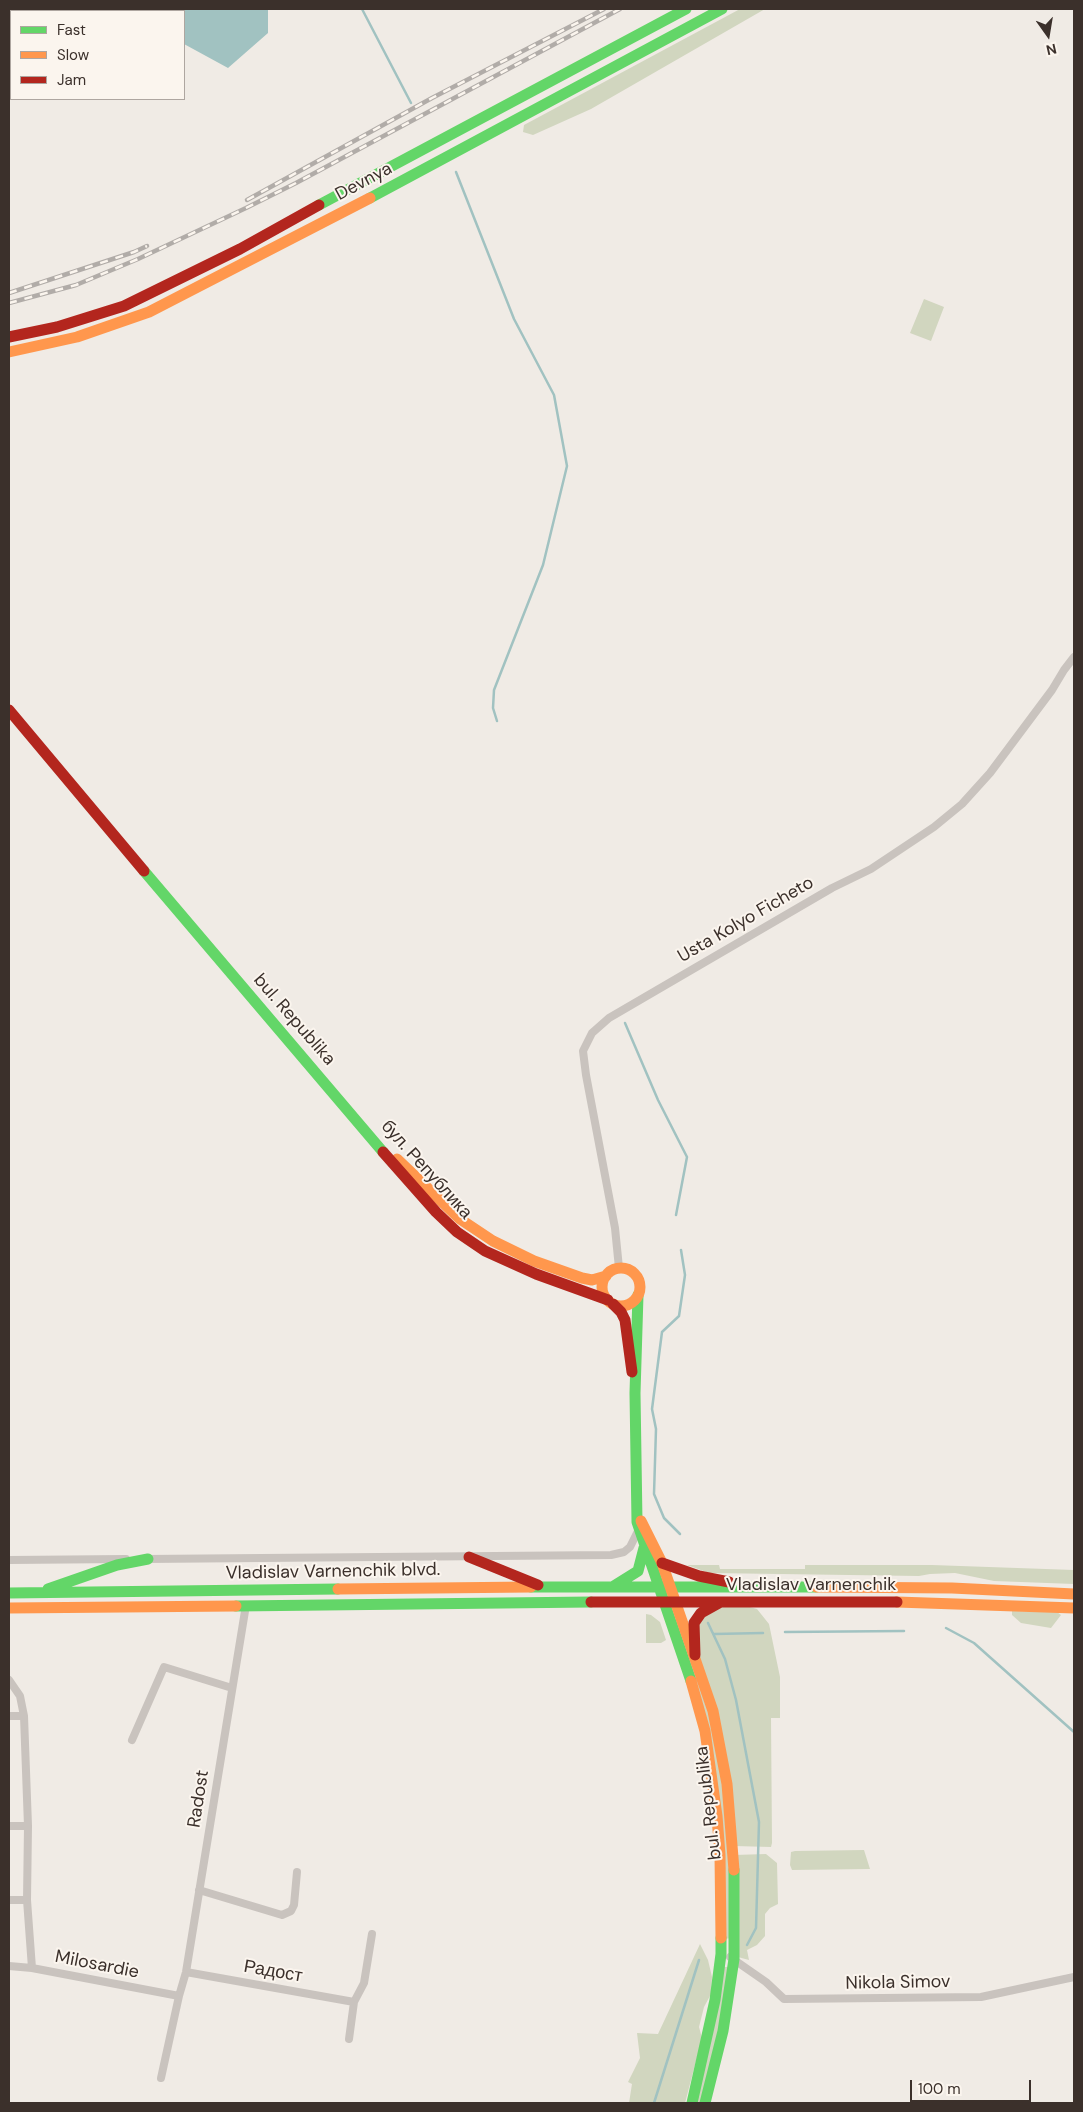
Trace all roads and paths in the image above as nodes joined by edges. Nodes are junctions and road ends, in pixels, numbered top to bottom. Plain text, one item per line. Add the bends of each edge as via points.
1 (686, 9) edge
2 (722, 9) edge
3 (9, 336) edge
4 (9, 352) edge
5 (1074, 657) edge
6 (9, 710) edge
7 (358, 1121) junction
8 (620, 1268) junction
9 (606, 1276) junction
10 (638, 1296) junction
11 (611, 1302) junction
12 (636, 1393) junction
13 (638, 1510) junction
14 (638, 1531) junction
15 (644, 1548) junction
16 (469, 1557) junction
17 (148, 1558) junction
18 (9, 1560) edge
19 (662, 1563) junction
20 (657, 1586) junction
21 (543, 1587) junction
22 (613, 1587) junction
23 (670, 1587) junction
24 (758, 1588) junction
25 (40, 1592) junction
26 (9, 1593) edge
27 (1074, 1594) edge
28 (663, 1601) junction
29 (676, 1601) junction
30 (719, 1602) junction
31 (246, 1605) junction
32 (9, 1608) edge
33 (1074, 1608) edge
34 (695, 1655) junction
35 (9, 1680) edge
36 (232, 1688) junction
37 (9, 1716) edge
38 (24, 1716) junction
39 (132, 1740) dead end
40 (9, 1826) edge
41 (28, 1826) junction
42 (297, 1872) dead end
43 (200, 1890) junction
44 (9, 1900) edge
45 (27, 1900) junction
46 (372, 1934) dead end
47 (722, 1954) junction
48 (734, 1959) junction
49 (9, 1966) edge
50 (32, 1968) junction
51 (186, 1972) junction
52 (1074, 1977) edge
53 (179, 1996) junction
54 (354, 2002) junction
55 (349, 2039) dead end
56 (161, 2078) dead end
57 (692, 2103) edge
58 (705, 2103) edge

1 - 3 main road, Devnya via 155,292 89,318
2 - 4 main road, Devnya via 304,234 149,312 77,337
5 - 8 street, Usta Kolyo Ficheto via 990,773 962,804 934,827 871,868 609,1018 592,1033 583,1051
6 - 7 main road, bul. Republika
7 - 9 main road, bul. Republika via 435,1196 483,1235 534,1261 582,1278 592,1280
7 - 11 main road, бул. Република via 415,1190 474,1244 517,1266
8 - 9 main road
8 - 10 main road via 631,1271 638,1279
9 - 11 main road via 603,1291
10 - 11 main road via 627,1305
10 - 12 main road, bul. Republika
11 - 12 main road, bul. Republika via 625,1320
12 - 13 main road, bul. Republika
13 - 14 main road, bul. Republika
13 - 19 main road, bul. Republika
14 - 15 main road, bul. Republika
14 - 16 street via 630,1547 611,1555
15 - 20 main road, bul. Republika
15 - 22 main road via 638,1571
16 - 17 street
16 - 21 main road
17 - 18 street
17 - 25 main road via 117,1565
19 - 23 main road, bul. Republika
19 - 24 main road via 699,1576
20 - 22 main road, Vladislav Varnenchik blvd.
20 - 23 main road, Vladislav Varnenchik
20 - 28 main road, bul. Republika
21 - 22 main road, Vladislav Varnenchik blvd.
21 - 25 main road, Vladislav Varnenchik blvd.
23 - 24 main road, Vladislav Varnenchik
23 - 29 main road, bul. Republika
24 - 27 main road, Vladislav Varnenchik via 952,1588
25 - 26 main road, Vladislav Varnenchik blvd.
28 - 29 main road, Vladislav Varnenchik
28 - 31 main road, Vladislav Varnenchik
28 - 47 main road, bul. Republika via 685,1661 705,1732 720,1855
29 - 30 main road, Vladislav Varnenchik
29 - 34 main road, bul. Republika
30 - 33 main road, Vladislav Varnenchik via 900,1602
30 - 34 main road via 701,1612 694,1623
31 - 32 main road, Vladislav Varnenchik blvd.
31 - 36 street, Radost
34 - 48 main road, bul. Republika via 715,1720 727,1784 734,1855
35 - 38 street via 20,1696
36 - 39 street via 164,1667
36 - 43 street, Radost
37 - 38 street
38 - 41 street
40 - 41 street
41 - 45 street
42 - 43 street via 294,1905 291,1911 282,1915
43 - 51 street, Radost
44 - 45 street
45 - 50 street
46 - 54 street via 364,1983
47 - 48 street, Nikola Simov
47 - 57 main road, bul. Republika
48 - 52 street, Nikola Simov via 784,1999 981,1997
48 - 58 main road, bul. Republika via 723,2031
49 - 50 street, Milosardie
50 - 53 street, Milosardie
51 - 53 street, Radost
51 - 54 street, Радост
53 - 56 street
54 - 55 street

